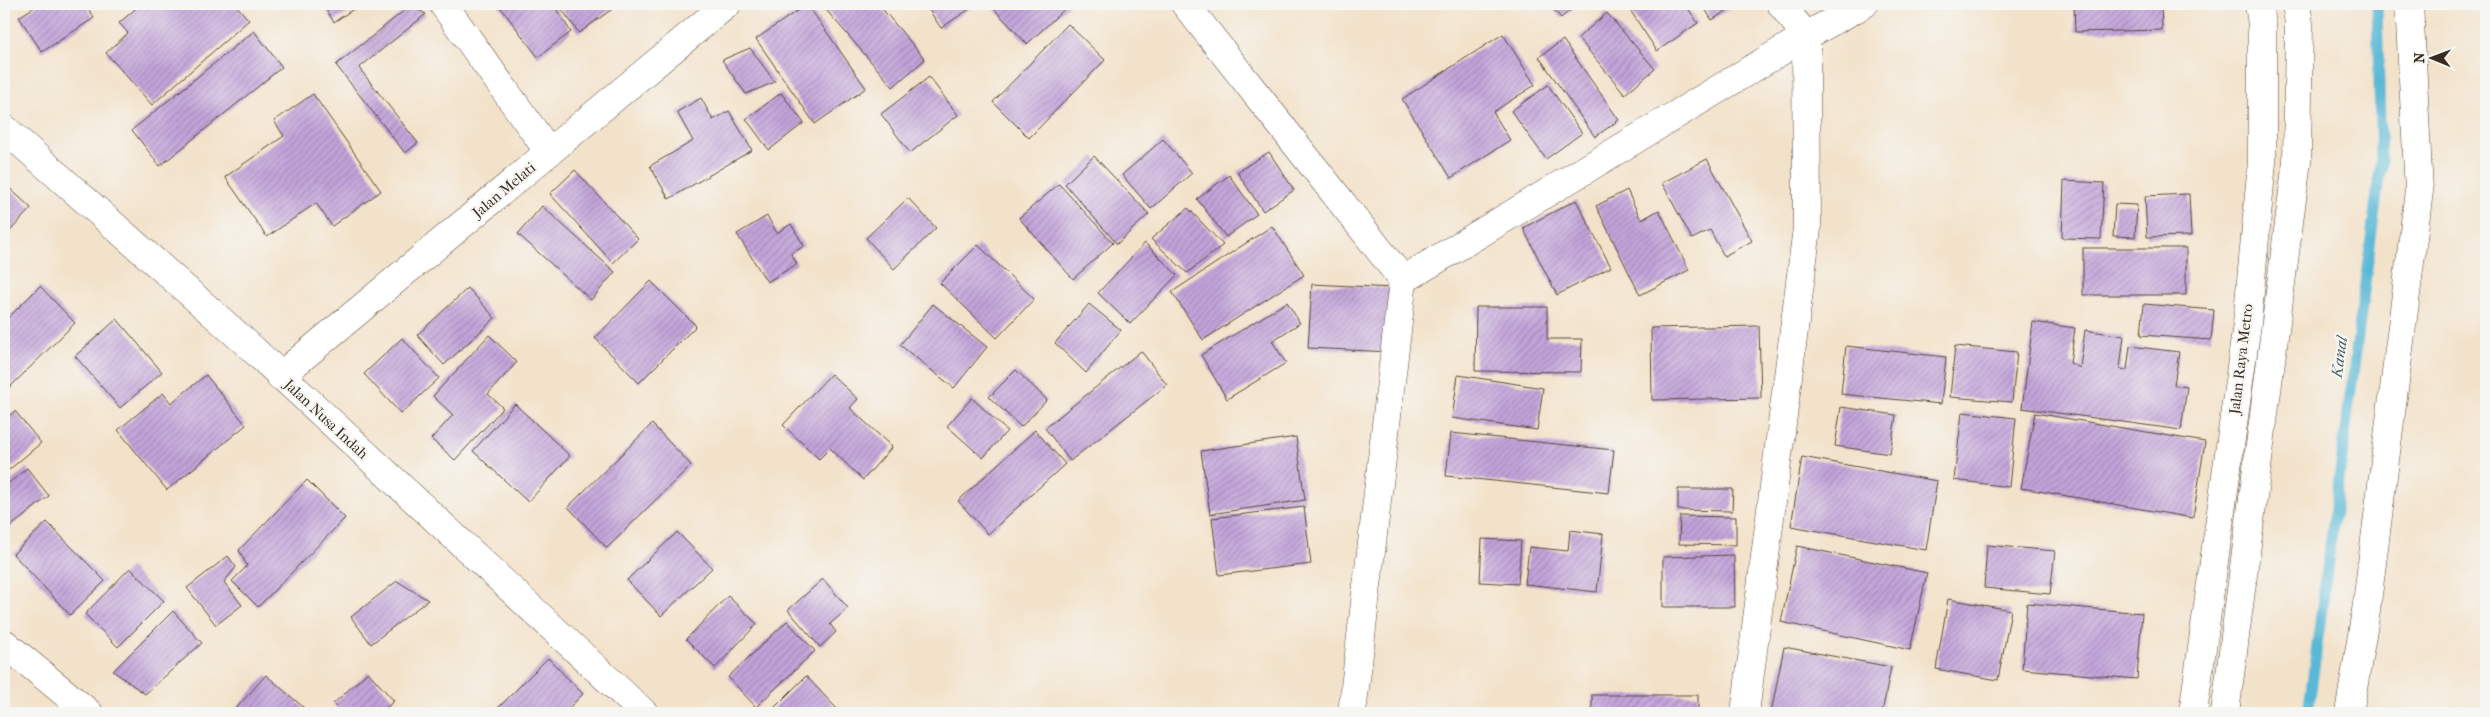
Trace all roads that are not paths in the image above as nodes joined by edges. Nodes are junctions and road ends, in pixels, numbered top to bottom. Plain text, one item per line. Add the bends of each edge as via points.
1 (443, 4) edge
2 (727, 4) edge
3 (1185, 4) edge
4 (1781, 4) edge
5 (1864, 4) edge
6 (2259, 4) edge
7 (2296, 4) edge
8 (2409, 4) edge
9 (1806, 36) junction
10 (4, 128) edge
11 (548, 152) junction
12 (1403, 280) junction
13 (280, 376) junction
14 (2217, 540) junction
15 (2248, 541) junction
16 (4, 643) edge
17 (89, 713) edge
18 (644, 713) edge
19 (1352, 713) edge
20 (1745, 713) edge
21 (2193, 713) edge
22 (2225, 713) edge
23 (2349, 713) edge

1 - 11 main road
2 - 11 main road, Jalan Melati
3 - 12 main road
4 - 9 main road
5 - 9 main road
6 - 14 main road, Jalan Raya Metro via 2262,25 2262,162 2247,324
7 - 15 main road via 2299,23 2297,161
8 - 23 main road via 2419,191 2366,611
9 - 12 main road
9 - 20 main road via 1807,228
10 - 13 main road, Jalan Nusa Indah
11 - 13 main road, Jalan Melati
12 - 19 main road
13 - 18 main road, Jalan Nusa Indah
14 - 15 main road
14 - 21 main road, Jalan Raya Metro
15 - 22 main road
16 - 17 main road

